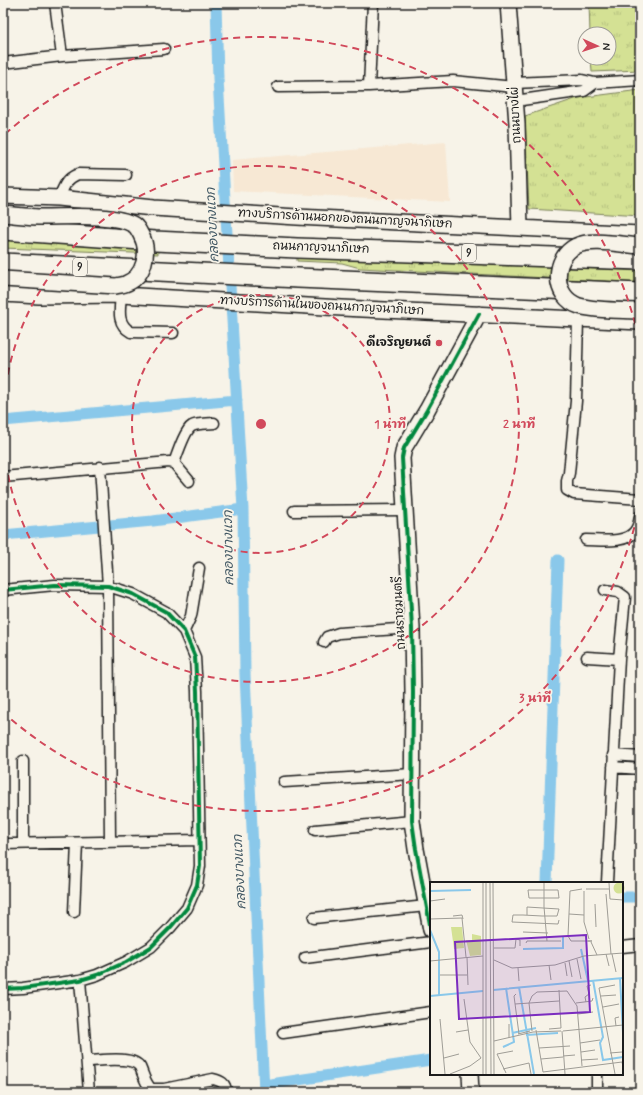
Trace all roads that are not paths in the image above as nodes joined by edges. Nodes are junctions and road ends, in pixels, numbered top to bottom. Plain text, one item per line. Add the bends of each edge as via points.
1 (55, 3) edge
2 (373, 3) edge
3 (508, 3) edge
4 (164, 49) dead end
5 (62, 56) junction
6 (3, 63) edge
7 (640, 80) edge
8 (595, 83) junction
9 (369, 86) junction
10 (278, 87) dead end
11 (514, 91) junction
12 (126, 175) dead end
13 (3, 196) edge
14 (59, 198) junction
15 (3, 214) edge
16 (520, 228) junction
17 (3, 230) edge
18 (640, 234) edge
19 (640, 246) edge
20 (640, 260) edge
21 (3, 262) edge
22 (3, 279) edge
23 (640, 293) edge
24 (3, 294) edge
25 (121, 295) junction
26 (640, 310) edge
27 (479, 314) junction
28 (578, 319) junction
29 (640, 322) edge
30 (173, 333) dead end
31 (214, 423) dead end
32 (174, 463) junction
33 (100, 467) junction
34 (3, 477) edge
35 (189, 481) dead end
36 (640, 499) edge
37 (404, 510) junction
38 (294, 511) dead end
39 (640, 516) edge
40 (586, 540) dead end
41 (199, 568) dead end
42 (108, 586) junction
43 (3, 590) edge
44 (605, 590) dead end
45 (412, 628) junction
46 (184, 631) junction
47 (324, 642) dead end
48 (587, 657) dead end
49 (619, 660) junction
50 (613, 755) junction
51 (640, 757) edge
52 (23, 761) dead end
53 (613, 767) junction
54 (640, 769) edge
55 (413, 774) junction
56 (284, 782) dead end
57 (412, 821) junction
58 (314, 830) dead end
59 (200, 840) junction
60 (110, 842) junction
61 (77, 843) junction
62 (3, 844) edge
63 (23, 844) junction
64 (607, 882) dead end
65 (426, 906) junction
66 (74, 912) dead end
67 (314, 918) dead end
68 (430, 925) edge
69 (430, 942) edge
70 (640, 945) edge
71 (623, 947) edge
72 (305, 958) dead end
73 (80, 980) junction
74 (3, 989) edge
75 (430, 1012) edge
76 (283, 1033) dead end
77 (86, 1061) junction
78 (470, 1075) edge
79 (597, 1075) edge
80 (89, 1092) edge
81 (226, 1092) edge
82 (471, 1092) edge
83 (597, 1092) edge

1 - 5 street
2 - 9 street
3 - 11 main road, ถนนบางไผ่
4 - 5 street
5 - 6 street
7 - 8 street
8 - 11 street via 582,80
8 - 11 street via 584,91
9 - 10 street
9 - 11 street via 453,82
11 - 16 main road, ถนนบางไผ่
12 - 14 street via 78,174 66,182
13 - 14 main road, ทางบริการด้านนอกของถนนกาญจนาภิเษก
14 - 16 main road, ทางบริการด้านนอกของถนนกาญจนาภิเษก via 153,208
15 - 22 main road, bridge via 121,220 135,226 143,240 146,256 136,277 126,284 116,286
16 - 18 main road, ทางบริการด้านนอกของถนนกาญจนาภิเษก
17 - 20 highway, ถนนกาญจนาภิเษก / 9 via 297,248
19 - 26 main road, bridge via 587,243 576,246 566,254 559,266 557,277 558,286 564,295 578,306
21 - 23 highway, 9
24 - 25 main road, ทางบริการด้านในของถนนกาญจนาภิเษก
25 - 27 main road, ทางบริการด้านในของถนนกาญจนาภิเษก
25 - 30 street via 120,317 125,329 131,332
27 - 28 main road, ทางบริการด้านในของถนนกาญจนาภิเษก
27 - 37 main road, ถนนราชมนตรี via 404,448
28 - 29 main road, ทางบริการด้านในของถนนกาญจนาภิเษก
28 - 36 street via 576,401 567,490 574,494
31 - 32 street via 190,427
32 - 33 street
32 - 35 street
33 - 34 street
33 - 42 street
37 - 38 street
37 - 45 main road, ถนนราชมนตรี
39 - 40 street via 638,527 630,536 622,539
41 - 46 street via 195,600
42 - 43 street via 55,585
42 - 46 street via 133,594 166,612
42 - 60 street
44 - 49 street via 618,592 624,597
45 - 47 street via 339,633 327,637
45 - 55 main road, ถนนราชมนตรี
46 - 59 street via 195,657
48 - 49 street
49 - 50 street
50 - 51 street
50 - 53 street
52 - 63 street
53 - 54 street
53 - 64 street
55 - 56 street
55 - 57 main road, ถนนราชมนตรี
57 - 58 street
57 - 65 main road, ถนนราชมนตรี
59 - 60 street
59 - 73 street via 197,885 187,908 170,928 145,951 98,975
60 - 61 street
61 - 63 street
61 - 66 street
62 - 63 street
65 - 67 street
65 - 68 main road, ถนนราชมนตรี
69 - 72 street
70 - 71 street
73 - 74 street
73 - 77 street
75 - 76 street
77 - 80 street
77 - 81 street via 131,1060 139,1066 145,1083 152,1089 213,1080 224,1084
78 - 82 main road
79 - 83 street

